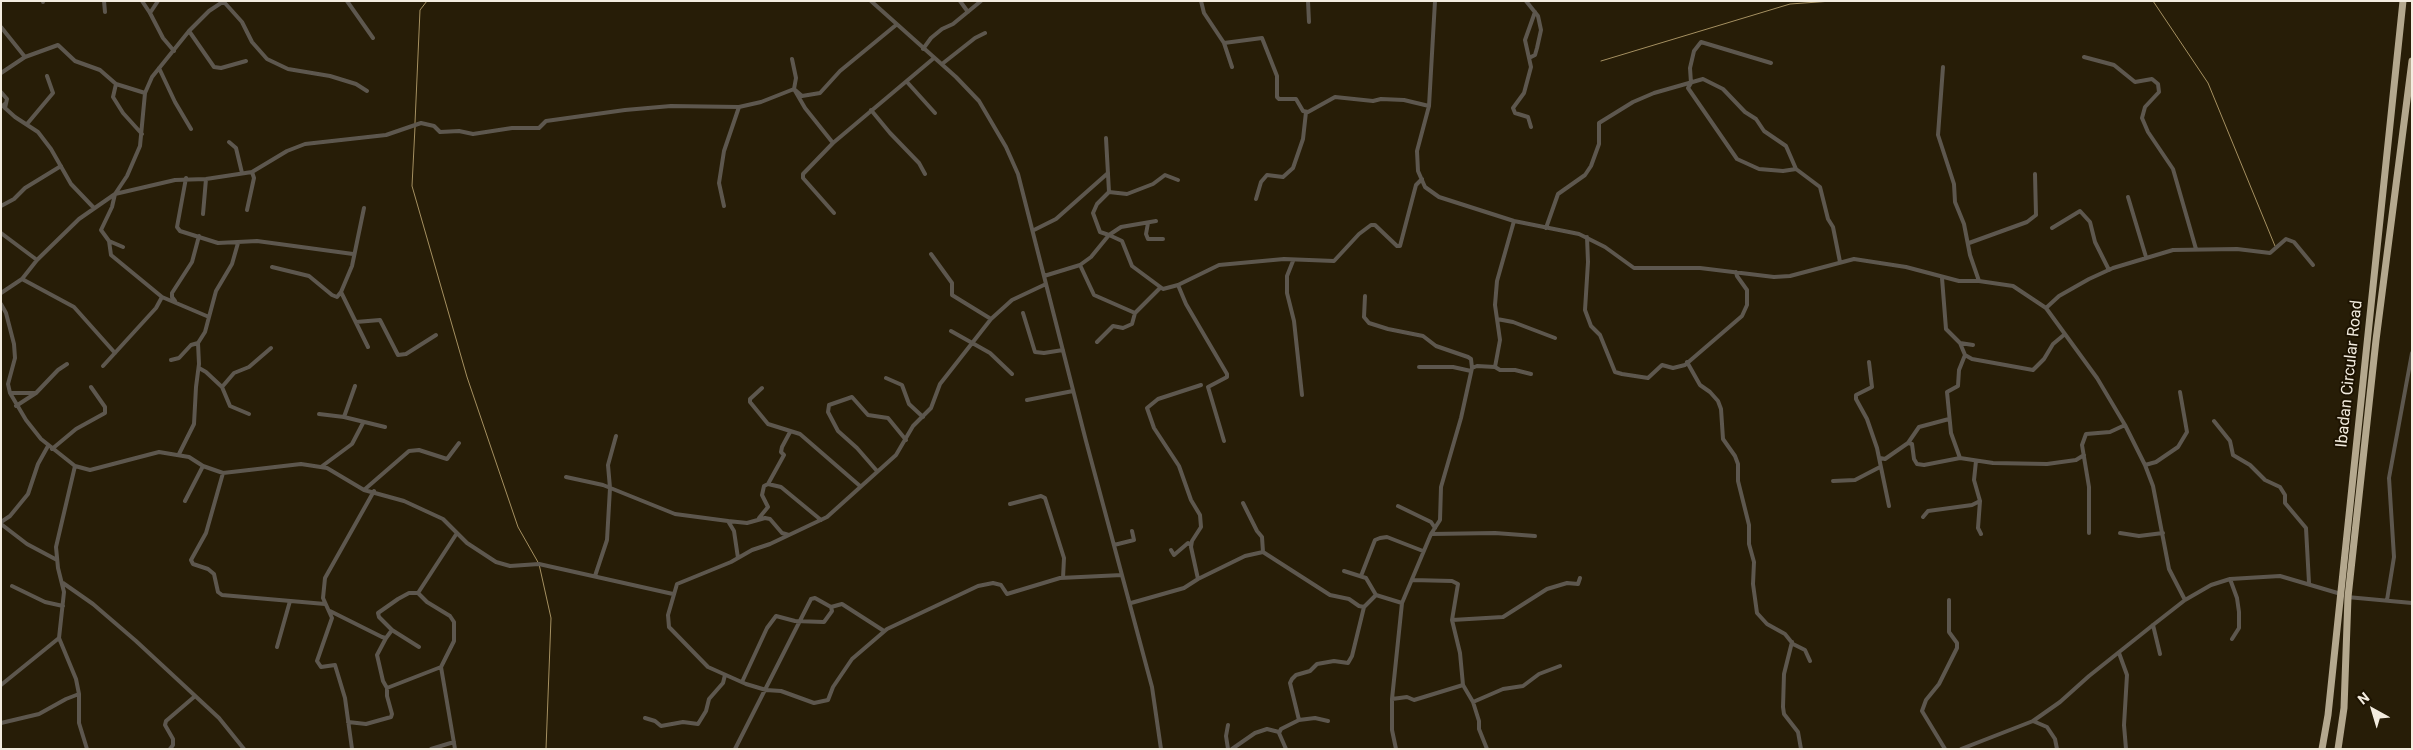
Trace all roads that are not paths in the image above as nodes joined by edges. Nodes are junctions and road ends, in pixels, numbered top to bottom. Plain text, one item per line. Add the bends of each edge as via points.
1 (104, 1) edge
2 (142, 1) edge
3 (158, 1) edge
4 (347, 1) edge
5 (871, 1) edge
6 (960, 1) edge
7 (981, 1) edge
8 (1201, 1) edge
9 (1308, 1) edge
10 (1435, 1) edge
11 (1526, 1) edge
12 (2403, 1) edge
13 (224, 2) edge
14 (105, 12) dead end
15 (150, 12) junction
16 (968, 12) junction
17 (1535, 12) junction
18 (1309, 22) dead end
19 (896, 25) junction
20 (1, 27) edge
21 (189, 31) junction
22 (985, 33) dead end
23 (374, 38) dead end
24 (1224, 43) junction
25 (923, 49) junction
26 (174, 50) junction
27 (25, 57) junction
28 (1531, 57) junction
29 (2084, 57) dead end
30 (934, 58) junction
31 (792, 59) dead end
32 (246, 61) dead end
33 (2412, 61) edge
34 (1771, 63) dead end
35 (942, 64) junction
36 (1232, 67) dead end
37 (1943, 67) dead end
38 (159, 68) junction
39 (1, 74) edge
40 (46, 76) dead end
41 (907, 82) junction
42 (1691, 83) junction
43 (116, 84) junction
44 (794, 89) junction
45 (367, 91) dead end
46 (1, 92) edge
47 (145, 93) junction
48 (739, 106) junction
49 (1429, 106) junction
50 (3, 108) edge
51 (871, 110) junction
52 (1306, 112) junction
53 (935, 113) dead end
54 (28, 124) junction
55 (1530, 128) dead end
56 (191, 129) dead end
57 (142, 134) junction
58 (828, 135) junction
59 (841, 136) junction
60 (1106, 138) dead end
61 (229, 142) dead end
62 (833, 143) junction
63 (61, 166) junction
64 (1796, 169) junction
65 (252, 172) junction
66 (242, 173) junction
67 (1108, 173) junction
68 (925, 174) dead end
69 (2035, 174) dead end
70 (186, 178) junction
71 (206, 179) junction
72 (1422, 179) junction
73 (1178, 180) dead end
74 (1109, 192) junction
75 (115, 194) junction
76 (2128, 197) dead end
77 (1256, 199) dead end
78 (1, 206) edge
79 (724, 206) dead end
80 (94, 208) junction
81 (364, 208) dead end
82 (247, 210) dead end
83 (834, 213) dead end
84 (203, 214) dead end
85 (1156, 221) dead end
86 (1514, 221) junction
87 (1148, 223) junction
88 (1546, 228) junction
89 (2052, 228) dead end
90 (1034, 230) junction
91 (1, 233) edge
92 (1109, 235) junction
93 (198, 236) junction
94 (1587, 237) junction
95 (1163, 239) dead end
96 (109, 241) junction
97 (238, 243) junction
98 (1969, 243) junction
99 (123, 247) dead end
100 (2196, 249) junction
101 (353, 254) junction
102 (930, 254) dead end
103 (2146, 257) junction
104 (37, 260) junction
105 (1293, 261) junction
106 (1840, 262) junction
107 (1080, 265) junction
108 (2313, 265) dead end
109 (272, 267) dead end
110 (2109, 270) junction
111 (1736, 272) junction
112 (1044, 276) junction
113 (1942, 278) junction
114 (22, 280) junction
115 (1979, 281) junction
116 (1046, 284) junction
117 (1178, 285) junction
118 (1160, 288) junction
119 (341, 292) junction
120 (1, 293) edge
121 (1365, 296) dead end
122 (162, 297) junction
123 (175, 301) junction
124 (1, 304) edge
125 (2046, 308) junction
126 (1022, 313) dead end
127 (1135, 313) junction
128 (209, 317) junction
129 (991, 319) junction
130 (1497, 319) junction
131 (356, 322) junction
132 (951, 332) dead end
133 (2065, 334) junction
134 (436, 335) dead end
135 (1555, 338) dead end
136 (1097, 342) dead end
137 (198, 343) junction
138 (1960, 344) junction
139 (972, 345) junction
140 (1973, 345) dead end
141 (368, 346) dead end
142 (271, 348) dead end
143 (1063, 350) junction
144 (115, 353) junction
145 (2412, 353) edge
146 (1965, 355) junction
147 (171, 360) dead end
148 (1687, 362) junction
149 (1869, 362) dead end
150 (67, 364) dead end
151 (102, 366) dead end
152 (1419, 367) dead end
153 (1495, 367) junction
154 (199, 368) junction
155 (1471, 370) junction
156 (1012, 374) dead end
157 (1531, 374) dead end
158 (886, 378) dead end
159 (1201, 385) dead end
160 (355, 386) dead end
161 (91, 387) dead end
162 (222, 387) junction
163 (762, 388) dead end
164 (1073, 390) junction
165 (2180, 392) dead end
166 (10, 393) junction
167 (36, 393) junction
168 (1302, 395) dead end
169 (1027, 400) dead end
170 (16, 406) junction
171 (249, 414) dead end
172 (319, 414) dead end
173 (344, 417) junction
174 (923, 417) junction
175 (1949, 419) junction
176 (2214, 421) dead end
177 (362, 423) junction
178 (2125, 425) junction
179 (385, 427) dead end
180 (790, 432) junction
181 (616, 436) dead end
182 (906, 440) junction
183 (1224, 441) dead end
184 (459, 443) dead end
185 (1908, 443) junction
186 (48, 446) junction
187 (52, 449) junction
188 (180, 454) junction
189 (2084, 455) junction
190 (1880, 458) junction
191 (1960, 458) junction
192 (1976, 461) junction
193 (2145, 465) junction
194 (75, 466) junction
195 (203, 466) junction
196 (321, 467) junction
197 (1880, 468) junction
198 (876, 471) junction
199 (223, 473) junction
200 (566, 477) dead end
201 (1832, 481) dead end
202 (768, 484) junction
203 (860, 486) junction
204 (610, 488) junction
205 (364, 490) junction
206 (374, 491) junction
207 (185, 501) dead end
208 (1980, 501) junction
209 (1243, 503) dead end
210 (1010, 504) dead end
211 (1398, 506) dead end
212 (1889, 506) dead end
213 (1923, 517) dead end
214 (759, 518) junction
215 (821, 520) junction
216 (728, 521) junction
217 (1, 523) edge
218 (1435, 528) junction
219 (1132, 531) dead end
220 (2089, 533) dead end
221 (2120, 533) dead end
222 (2163, 533) junction
223 (457, 534) junction
224 (1431, 534) junction
225 (1981, 534) dead end
226 (789, 536) junction
227 (1535, 536) dead end
228 (1114, 545) junction
229 (1191, 545) junction
230 (1171, 550) dead end
231 (1423, 551) junction
232 (1263, 552) junction
233 (738, 558) junction
234 (57, 560) junction
235 (1344, 571) dead end
236 (1122, 575) junction
237 (595, 576) junction
238 (1360, 576) junction
239 (1063, 578) junction
240 (1580, 578) dead end
241 (1198, 579) junction
242 (2230, 579) junction
243 (1412, 580) junction
244 (63, 583) junction
245 (2309, 583) junction
246 (12, 586) dead end
247 (418, 593) junction
248 (673, 594) junction
249 (1376, 595) junction
250 (2344, 596) junction
251 (1949, 600) dead end
252 (2185, 600) junction
253 (2388, 600) junction
254 (290, 602) junction
255 (1131, 603) junction
256 (1402, 603) junction
257 (2412, 603) edge
258 (325, 604) junction
259 (63, 606) junction
260 (831, 607) junction
261 (1364, 607) junction
262 (330, 611) junction
263 (1452, 620) junction
264 (802, 621) junction
265 (2153, 625) junction
266 (392, 630) junction
267 (884, 631) junction
268 (59, 638) junction
269 (386, 638) junction
270 (2232, 639) dead end
271 (1792, 642) junction
272 (277, 647) dead end
273 (419, 647) dead end
274 (2119, 652) junction
275 (2160, 654) dead end
276 (1810, 661) dead end
277 (1560, 666) dead end
278 (441, 667) junction
279 (725, 675) junction
280 (742, 682) junction
281 (1, 685) edge
282 (1463, 685) junction
283 (387, 688) junction
284 (766, 690) junction
285 (79, 694) junction
286 (194, 697) junction
287 (1392, 699) junction
288 (1473, 702) junction
289 (645, 718) dead end
290 (1299, 720) junction
291 (1328, 721) dead end
292 (2033, 721) junction
293 (348, 722) junction
294 (1, 723) edge
295 (1228, 725) dead end
296 (1279, 732) junction
297 (454, 742) junction
298 (87, 749) edge
299 (170, 749) edge
300 (244, 749) edge
301 (352, 749) edge
302 (430, 749) edge
303 (455, 749) edge
304 (735, 749) edge
305 (1161, 749) edge
306 (1228, 749) edge
307 (1232, 749) edge
308 (1286, 749) edge
309 (1396, 749) edge
310 (1487, 749) edge
311 (1801, 749) edge
312 (1945, 749) edge
313 (1961, 749) edge
314 (2057, 749) edge
315 (2126, 749) edge
316 (2322, 749) edge
317 (2338, 749) edge

1 - 14 street
2 - 15 street
3 - 15 street
4 - 23 street
5 - 19 street
6 - 16 street
7 - 16 street
8 - 24 street via 1204,13
9 - 18 street
10 - 49 street
11 - 17 street
12 - 250 highway, Ibadan Circular Road
13 - 21 street via 209,11
13 - 45 street via 267,59 288,69 356,84
15 - 26 street via 163,38
16 - 25 street via 942,28
17 - 28 street via 1525,40
17 - 28 street via 1540,37
19 - 25 street
19 - 44 street via 840,71 820,93 802,96
20 - 27 street
21 - 26 street
21 - 32 street via 214,67
22 - 35 street
24 - 36 street
24 - 52 street via 1258,36 1262,38 1277,76 1277,97 1296,99
25 - 30 street
26 - 38 street
27 - 39 street
27 - 43 street via 58,45 75,61 96,68
28 - 55 street via 1524,93 1512,108 1515,113 1528,117
29 - 100 street via 2114,65 2135,82 2152,79 2158,84 2158,92 2145,107 2142,118 2174,169
30 - 35 street
30 - 41 street
31 - 44 street via 796,78
33 - 250 highway, Ibadan Circular Road
34 - 42 street via 1701,42 1694,51
35 - 90 street via 979,101 1006,147 1018,174
37 - 98 street via 1938,135
38 - 47 street
38 - 56 street
40 - 54 street via 53,93
41 - 51 street
41 - 53 street
42 - 64 street via 1703,79 1723,89 1764,130 1786,146
42 - 64 street via 1688,88 1737,159 1759,169
42 - 88 street via 1633,102 1599,123 1599,144 1591,166 1585,175 1558,194
43 - 47 street
43 - 57 street via 113,97
44 - 48 street via 761,102
44 - 58 street
46 - 50 street via 7,99
47 - 57 street
48 - 65 street via 625,110 546,121 539,128 473,134 440,132 434,126 421,123 386,135 305,144 287,150
48 - 79 street via 726,143 719,182
49 - 52 street via 1404,100 1335,97
49 - 72 street via 1418,151 1418,171
50 - 54 street
51 - 59 street
51 - 68 street via 919,163
52 - 77 street via 1303,139 1293,168 1283,177 1267,176
54 - 63 street via 52,149
57 - 75 street via 138,154
58 - 59 street
58 - 62 street
59 - 62 street
60 - 67 street
61 - 66 street via 236,148
62 - 83 street via 803,174
63 - 78 street
63 - 80 street via 71,184
64 - 106 street via 1820,187
65 - 66 street
65 - 82 street via 254,178
66 - 71 street
67 - 74 street
67 - 90 street via 1056,219
69 - 98 street via 2036,215 2027,222
70 - 71 street
70 - 75 street
70 - 93 street via 177,227
71 - 84 street
72 - 86 street via 1425,187 1440,197
72 - 105 street via 1416,185 1400,246 1371,225 1358,234 1334,261
73 - 74 street via 1164,175 1153,184 1127,194
74 - 92 street via 1093,213 1100,232
75 - 80 street
75 - 96 street via 101,230
76 - 103 street
80 - 104 street
81 - 101 street
85 - 87 street
86 - 88 street
86 - 130 street via 1497,281
87 - 92 street via 1121,227
87 - 95 street via 1148,239
88 - 94 street
89 - 110 street via 2080,211 2090,222
90 - 112 street
91 - 104 street
92 - 107 street
92 - 118 street via 1122,241 1132,266
93 - 97 street via 218,244
93 - 123 street via 192,262 172,293
94 - 111 street via 1634,268 1700,268
94 - 148 street via 1585,310 1616,372 1648,378 1662,365 1679,367
96 - 99 street
96 - 122 street via 109,250 114,258
97 - 101 street via 257,241
97 - 128 street via 232,264 216,291
98 - 115 street
100 - 103 street via 2173,250
100 - 108 street via 2270,253 2286,239 2294,242
101 - 119 street via 352,266
102 - 129 street via 952,283 952,295
103 - 110 street
104 - 114 street
105 - 117 street via 1218,265
105 - 168 street via 1287,276 1287,293 1294,321
106 - 111 street via 1782,277
106 - 113 street via 1854,259 1872,261
107 - 112 street
107 - 127 street via 1094,295
109 - 119 street via 309,276 337,297
110 - 125 street via 2073,287
111 - 148 street via 1747,290 1745,314
112 - 116 street
113 - 115 street
113 - 138 street via 1946,329
114 - 120 street
114 - 144 street via 74,307
115 - 125 street via 2013,286
116 - 129 street via 1012,300
116 - 143 street
117 - 118 street
117 - 183 street via 1191,314 1227,374 1208,387
118 - 127 street
119 - 131 street
121 - 155 street via 1364,317 1368,322 1423,336 1436,346 1471,359
122 - 123 street
122 - 144 street
123 - 128 street
124 - 166 street via 14,344 15,358 8,384
125 - 133 street
126 - 143 street via 1035,352
127 - 136 street via 1132,324 1123,328 1113,326
128 - 137 street
129 - 139 street
130 - 135 street
130 - 153 street via 1500,340
131 - 134 street via 380,320 398,355 406,354
131 - 141 street
132 - 139 street
133 - 146 street via 2033,370
133 - 178 street
137 - 147 street
137 - 154 street
138 - 140 street
138 - 146 street
139 - 156 street via 990,353
139 - 174 street via 940,384 931,408
142 - 162 street via 249,367 234,373
143 - 164 street
144 - 151 street
145 - 253 street via 2389,478 2394,557
146 - 175 street via 1959,370 1958,386 1947,392
148 - 271 street via 1700,385 1718,402 1723,439 1738,464 1738,481 1750,525 1749,544 1754,562 1753,584 1758,613 1767,624
149 - 190 street via 1872,387 1856,395 1856,400 1867,419
150 - 167 street
152 - 155 street
153 - 155 street via 1478,366
153 - 157 street
154 - 162 street
154 - 188 street via 194,424
155 - 218 street via 1462,418 1441,487 1440,520
158 - 174 street via 902,385 909,404
159 - 229 street via 1158,399 1147,408 1154,428 1179,466 1200,515 1201,527
160 - 173 street
161 - 187 street via 105,407 105,413 76,429
162 - 171 street via 230,406
163 - 180 street via 750,399 752,405 768,424
164 - 169 street
164 - 228 street
165 - 193 street via 2187,432 2178,447 2156,462
166 - 167 street
166 - 170 street
167 - 170 street
170 - 186 street
172 - 173 street
173 - 177 street
174 - 182 street via 913,426
175 - 185 street via 1919,427
175 - 191 street
176 - 245 street via 2230,441 2233,455 2250,465 2265,480 2280,487 2285,503 2306,528
177 - 179 street
177 - 196 street via 352,444
178 - 189 street via 2110,432 2086,434 2082,446
178 - 193 street
180 - 202 street via 782,447 784,455
180 - 203 street via 800,434
181 - 204 street via 608,465
182 - 198 street via 896,455
182 - 198 street via 888,418 868,415 852,397 829,406 828,412 838,431
184 - 205 street via 447,459 419,450 408,451
185 - 190 street via 1885,459
185 - 191 street via 1912,444 1917,464
186 - 187 street
186 - 217 street via 28,494
187 - 194 street
188 - 194 street via 159,452 90,470
188 - 195 street
189 - 192 street via 2076,460 2047,464
189 - 220 street via 2089,487
190 - 197 street
191 - 192 street
192 - 208 street via 1974,480
193 - 222 street
194 - 234 street via 58,538
195 - 199 street
195 - 207 street
196 - 199 street via 301,464
196 - 205 street
197 - 201 street via 1855,480
197 - 212 street
198 - 203 street
199 - 254 street via 206,534 191,560 193,564 214,574 218,592 222,595
200 - 204 street
202 - 214 street via 762,495 768,506
202 - 215 street via 781,487
203 - 215 street
204 - 216 street via 675,514
204 - 237 street via 607,540
205 - 206 street
206 - 223 street via 429,511 443,519
206 - 258 street via 324,578
208 - 213 street via 1928,511
208 - 225 street via 1978,528
209 - 232 street via 1262,537
210 - 239 street via 1041,496 1045,498 1064,558
211 - 218 street via 1431,522
214 - 216 street via 756,522 747,523
214 - 226 street via 770,519
215 - 226 street
216 - 233 street via 734,531
217 - 234 street via 27,544
218 - 224 street
219 - 228 street via 1134,540
221 - 222 street via 2138,536
222 - 252 street via 2169,569
223 - 237 street via 496,562 510,566 540,564
223 - 247 street
224 - 227 street
224 - 231 street
226 - 233 street
228 - 236 street
229 - 230 street via 1188,543 1174,555
229 - 241 street
231 - 238 street via 1380,538 1375,540
231 - 243 street
232 - 241 street via 1245,556
232 - 261 street via 1330,595 1342,596
233 - 248 street via 682,581
234 - 244 street
235 - 238 street
236 - 239 street
236 - 255 street
237 - 248 street
238 - 249 street via 1366,578
239 - 267 street via 1008,594 1002,586 994,583 978,586
240 - 263 street via 1578,584 1567,583 1547,589 1502,618
241 - 255 street via 1184,588
242 - 245 street via 2280,576
242 - 252 street via 2211,585
242 - 270 street via 2239,612 2238,628
243 - 256 street
243 - 263 street via 1456,582 1458,589
244 - 259 street
244 - 286 street via 136,641
245 - 250 street
246 - 259 street via 44,602
247 - 266 street via 409,593 378,613
247 - 278 street via 454,622 454,641
248 - 279 street via 669,627 708,667
249 - 256 street
249 - 261 street
250 - 253 street
250 - 316 highway, Ibadan Circular Road
250 - 317 highway, Ibadan Circular Road via 2344,708
251 - 312 street via 1950,632 1957,648 1922,711
252 - 265 street
253 - 257 street
254 - 258 street
254 - 272 street
255 - 305 street via 1152,687
256 - 287 street
258 - 262 street
259 - 268 street
260 - 264 street via 832,611 824,622
260 - 264 street via 811,599
260 - 267 street via 842,604
261 - 290 street via 1348,663 1317,664 1290,682
262 - 269 street
262 - 293 street via 332,618 317,664 321,667 335,665
263 - 282 street
264 - 280 street via 776,616 767,628
264 - 284 street
265 - 274 street
265 - 275 street
266 - 269 street
266 - 273 street
267 - 284 street via 852,659 828,700 814,703 781,691
268 - 281 street
268 - 285 street
269 - 283 street via 377,655
271 - 276 street via 1805,650
271 - 311 street via 1784,674 1783,707 1784,714 1798,732
274 - 292 street
274 - 315 street via 2127,676
277 - 288 street via 1538,674 1523,686 1502,689
278 - 283 street
278 - 297 street
279 - 280 street
279 - 289 street via 696,726 683,722 661,726
280 - 284 street
282 - 287 street via 1414,700 1407,697
282 - 288 street
283 - 293 street via 391,717 366,724
284 - 304 street
285 - 294 street via 38,714
285 - 298 street via 79,723
286 - 299 street via 166,721 173,739
286 - 300 street via 219,718
287 - 309 street
288 - 310 street
290 - 291 street via 1315,718
290 - 296 street
292 - 313 street
292 - 314 street via 2047,727
293 - 301 street
295 - 306 street
296 - 307 street via 1267,729 1255,733
296 - 308 street
297 - 302 street
297 - 303 street

